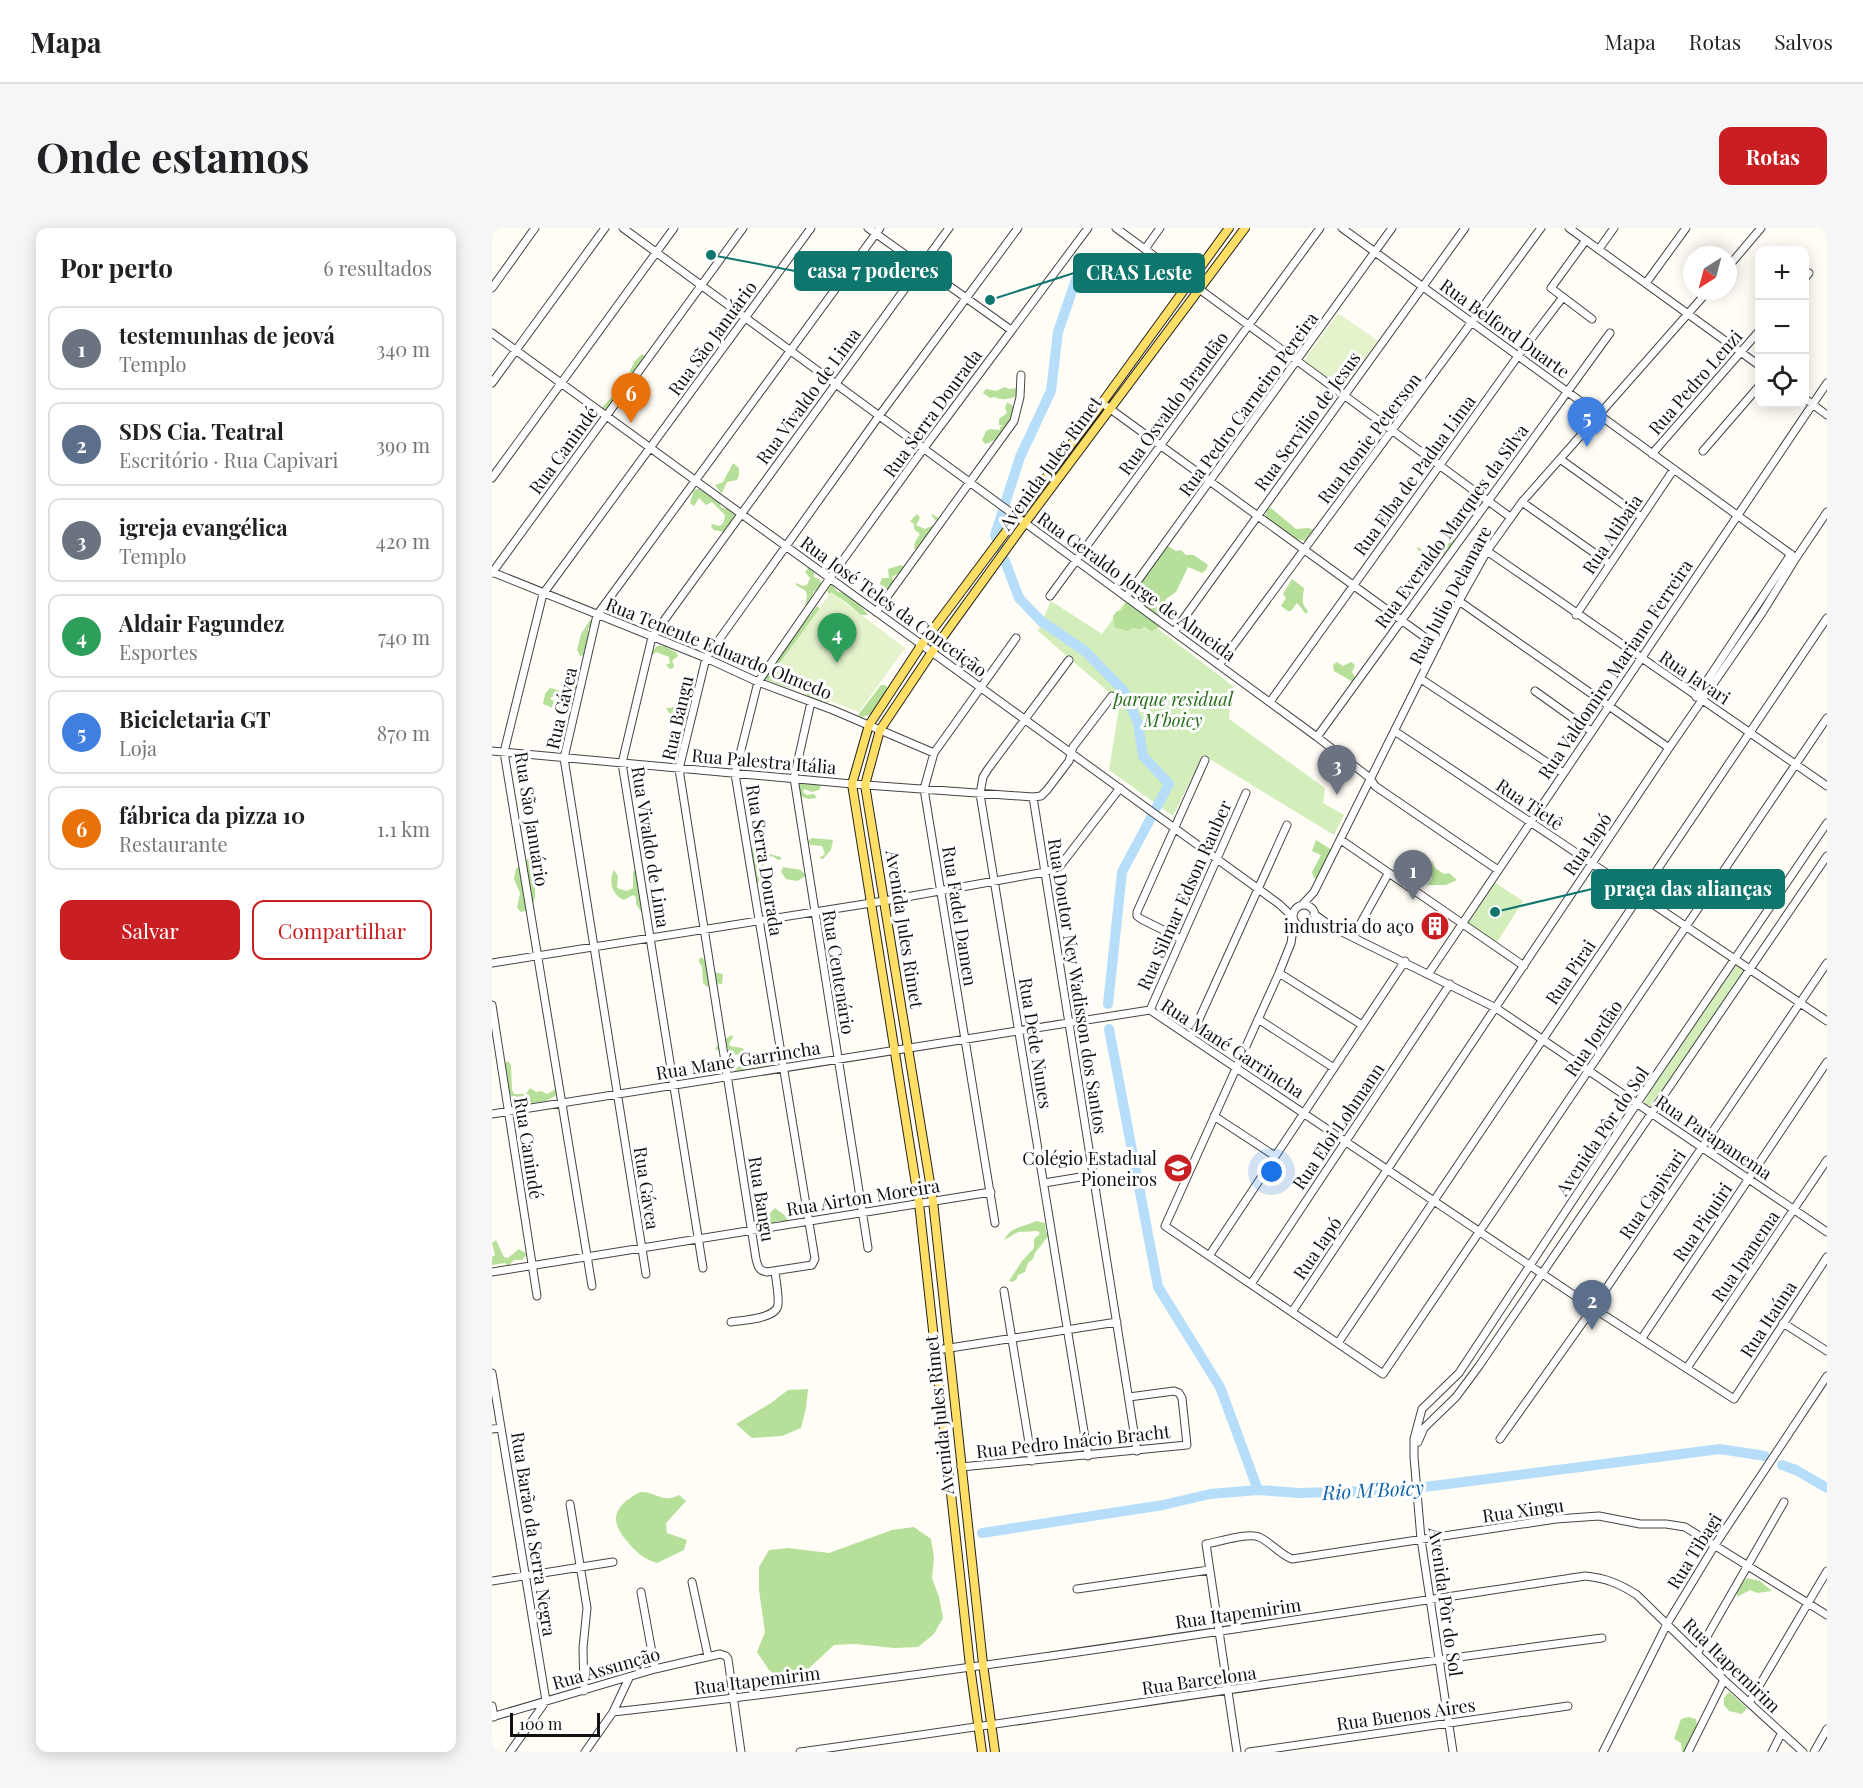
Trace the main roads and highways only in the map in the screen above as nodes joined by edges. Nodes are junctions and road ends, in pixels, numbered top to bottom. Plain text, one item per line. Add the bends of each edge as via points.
1 (1229, 228) edge
2 (1245, 228) edge
3 (1106, 405) junction
4 (982, 1752) edge
5 (995, 1752) edge

1 - 3 main road, Avenida Jules Rimet
2 - 3 main road, Avenida Jules Rimet
3 - 4 main road, Avenida Jules Rimet via 1016,516 922,644 868,725 852,784 919,1203
3 - 5 main road, Avenida Jules Rimet via 879,730 865,785 933,1201

